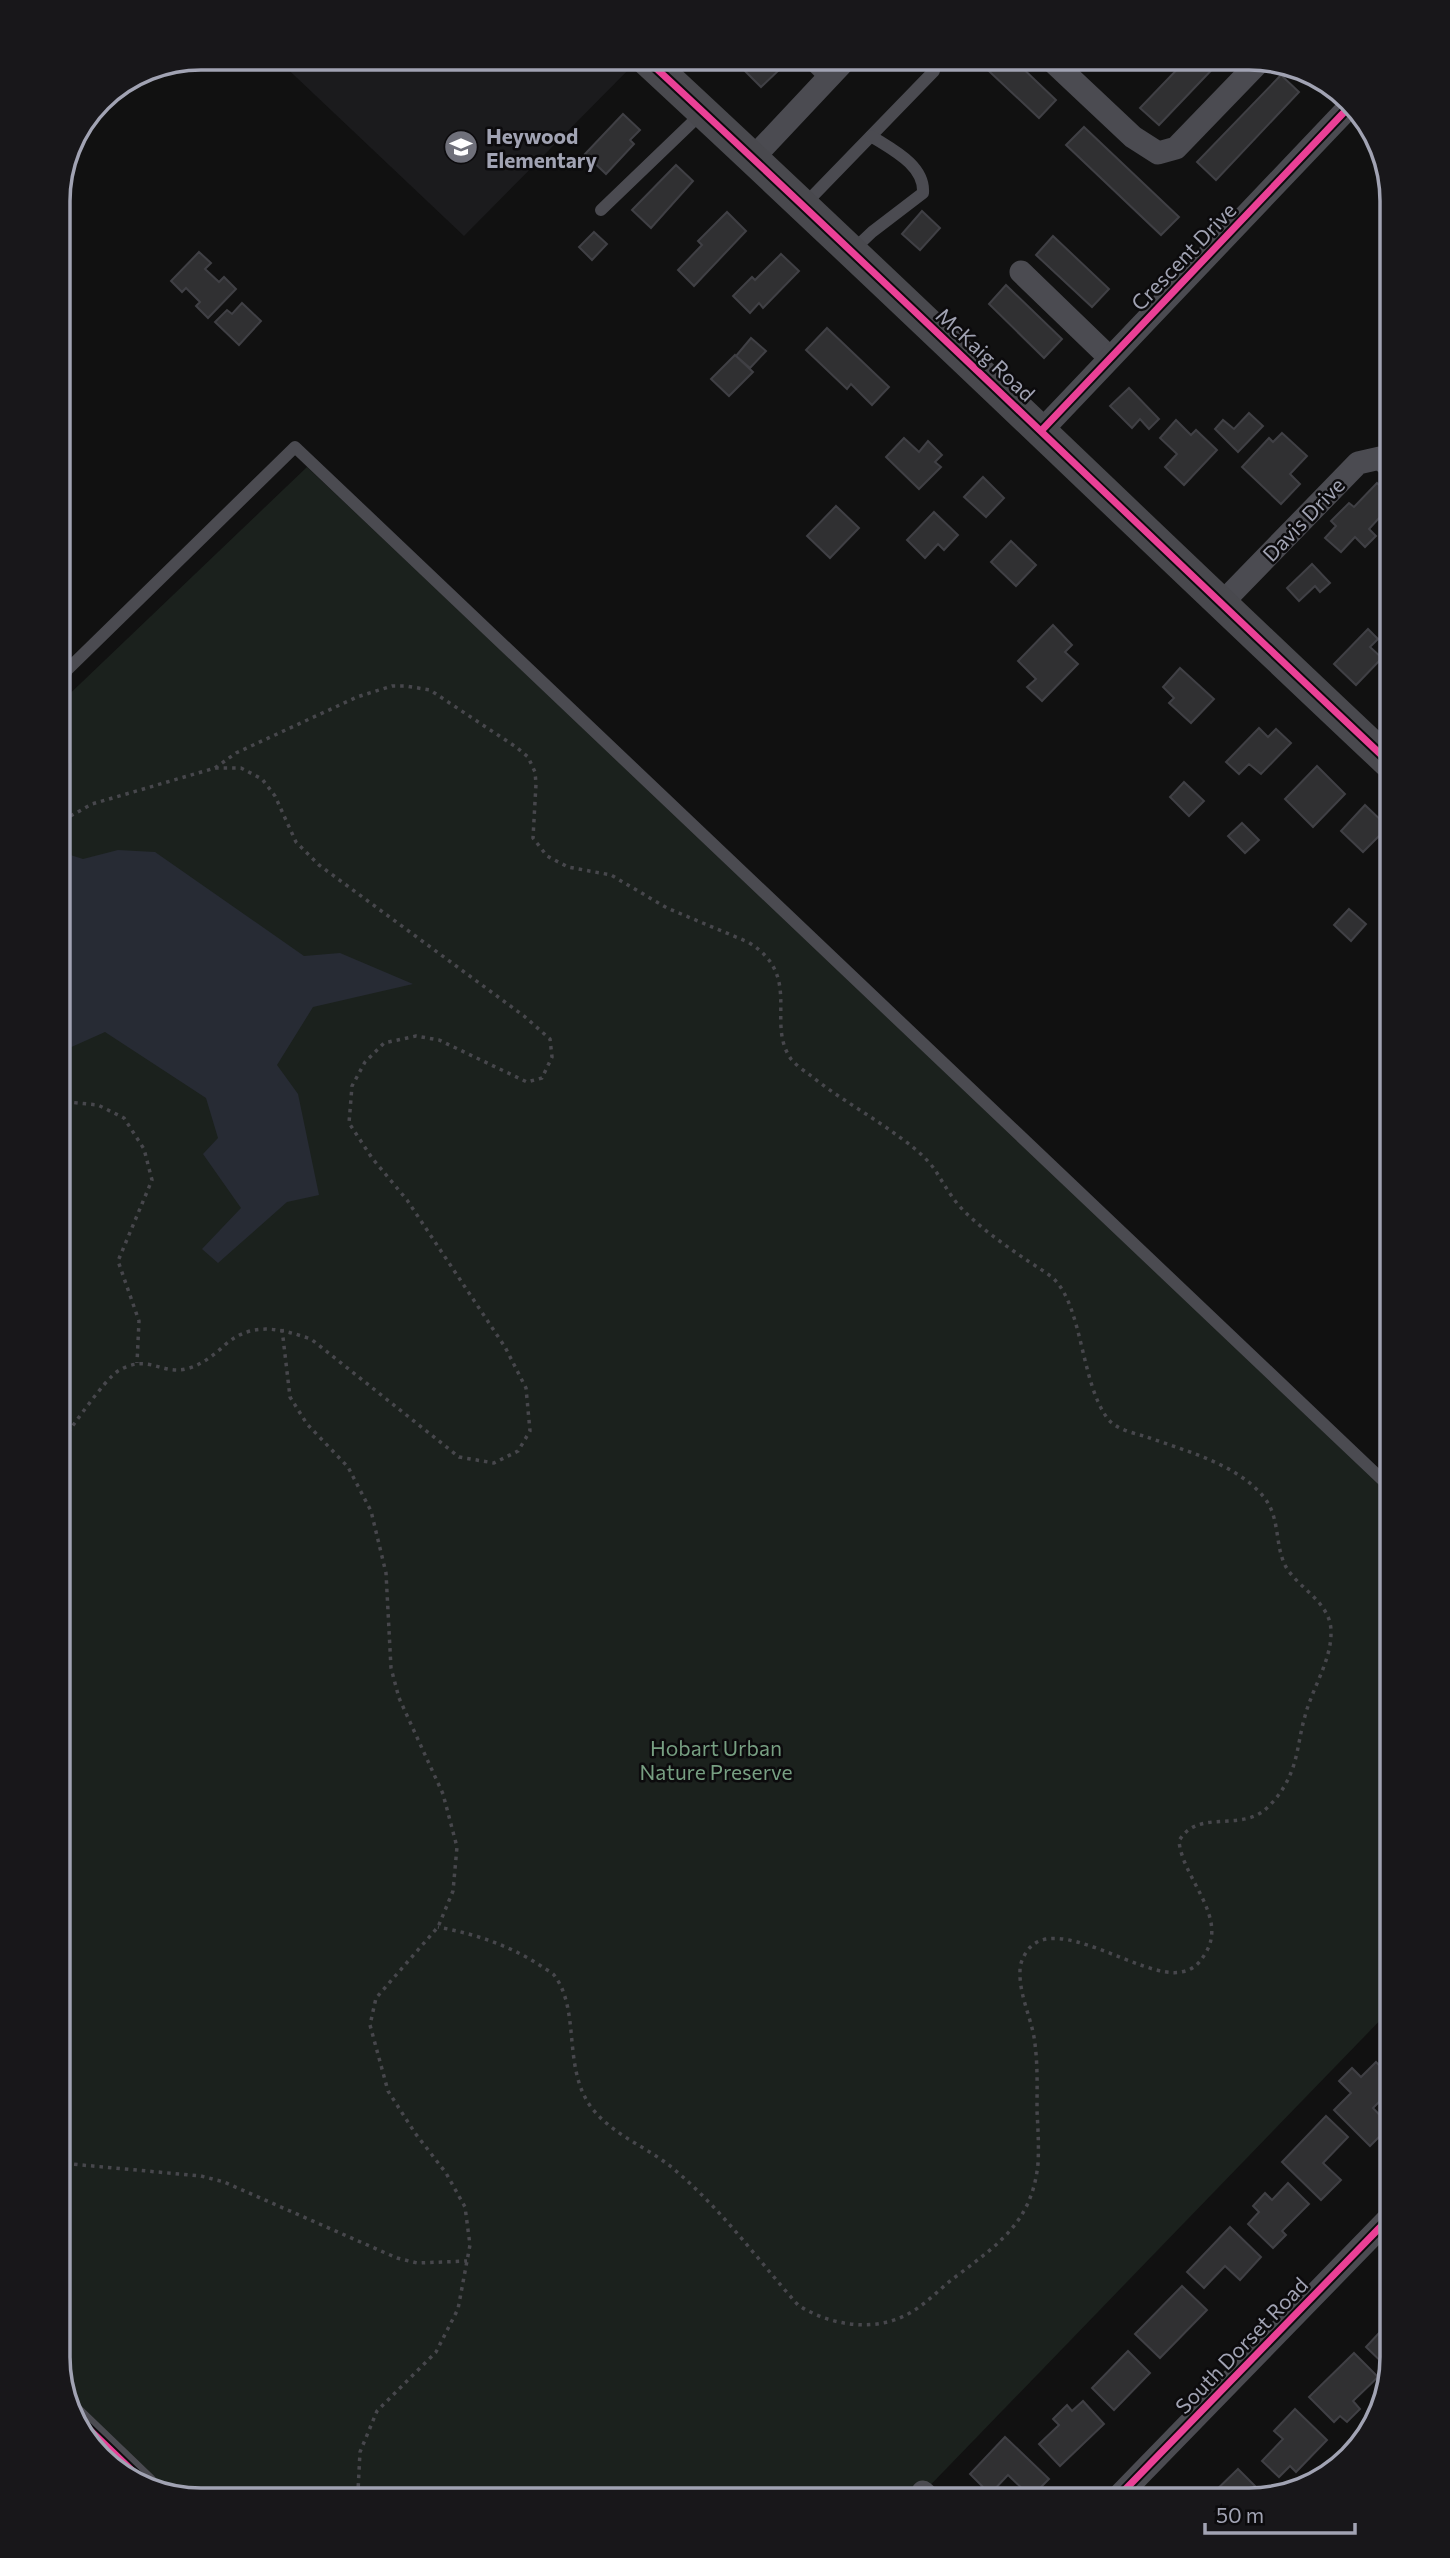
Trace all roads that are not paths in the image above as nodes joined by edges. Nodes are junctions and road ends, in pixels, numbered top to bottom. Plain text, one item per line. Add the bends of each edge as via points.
1 (658, 70) edge
2 (825, 70) edge
3 (835, 70) edge
4 (933, 70) edge
5 (1062, 70) edge
6 (1251, 70) edge
7 (830, 75) junction
8 (703, 112) junction
9 (1344, 112) edge
10 (871, 136) junction
11 (753, 158) junction
12 (804, 206) junction
13 (601, 210) dead end
14 (852, 251) junction
15 (1021, 272) dead end
16 (1110, 358) junction
17 (1042, 430) junction
18 (1380, 458) edge
19 (1221, 604) junction
20 (70, 667) edge
21 (1380, 754) edge
22 (1380, 1478) edge
23 (1380, 2227) edge
24 (102, 2441) edge
25 (122, 2461) edge
26 (1127, 2488) edge

1 - 8 street, McKaig Road
2 - 7 street
3 - 7 street
4 - 10 lane
5 - 6 street via 1133,137 1158,153 1176,148
7 - 11 street
8 - 11 street, McKaig Road
8 - 13 lane
9 - 16 street, Crescent Drive
10 - 12 lane
10 - 14 lane via 920,174 923,192
11 - 12 street, McKaig Road
12 - 14 street, McKaig Road
14 - 17 street, McKaig Road
15 - 16 street
16 - 17 street, Crescent Drive
17 - 19 street, McKaig Road
18 - 19 street, Davis Drive via 1358,463
19 - 21 street, McKaig Road
20 - 22 lane via 295,447
23 - 26 street, South Dorset Road
24 - 25 street

